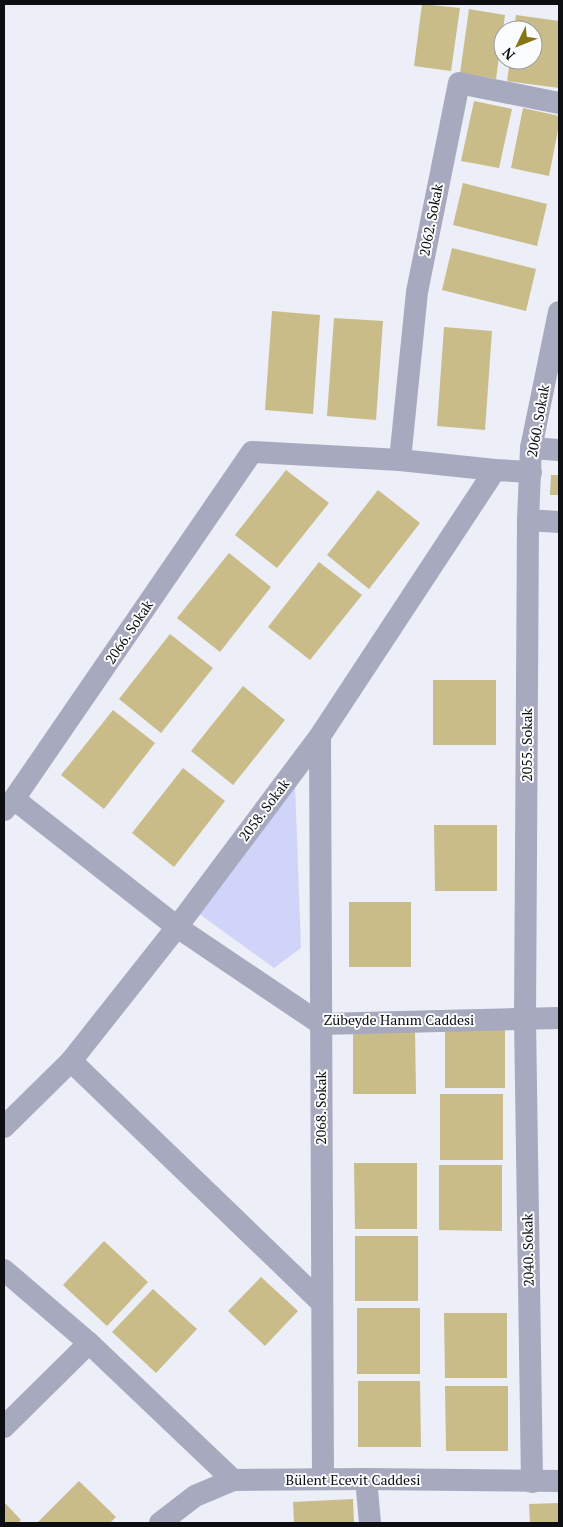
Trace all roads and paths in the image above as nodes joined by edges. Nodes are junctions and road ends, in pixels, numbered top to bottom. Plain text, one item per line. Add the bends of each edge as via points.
1 (559, 104) edge
2 (559, 312) edge
3 (531, 448) junction
4 (559, 450) edge
5 (400, 460) junction
6 (495, 470) junction
7 (531, 472) junction
8 (528, 520) junction
9 (559, 522) edge
10 (320, 736) junction
11 (9, 805) edge
12 (177, 927) junction
13 (559, 1018) edge
14 (524, 1019) junction
15 (321, 1024) junction
16 (71, 1061) junction
17 (4, 1127) edge
18 (4, 1270) edge
19 (322, 1303) junction
20 (90, 1342) junction
21 (4, 1428) edge
22 (322, 1479) junction
23 (366, 1479) junction
24 (233, 1480) junction
25 (559, 1481) edge
26 (532, 1482) junction
27 (160, 1523) edge
28 (370, 1523) edge

1 - 5 street, 2062. Sokak via 459,83 417,292
2 - 3 street, 2060. Sokak
3 - 4 street
3 - 7 street, 2060. Sokak
5 - 6 street
5 - 11 street, 2066. Sokak via 252,452
6 - 7 street
6 - 10 street, 2058. Sokak
7 - 8 street, 2055. Sokak
8 - 9 street
8 - 14 street, 2055. Sokak
10 - 12 street, 2058. Sokak
10 - 15 street, 2068. Sokak
11 - 12 street, Zübeyde Hanım Caddesi
12 - 15 street, Zübeyde Hanım Caddesi
12 - 16 street, 2058. Sokak
13 - 14 street, Zübeyde Hanım Caddesi
14 - 15 street, Zübeyde Hanım Caddesi
14 - 26 street, 2040. Sokak
15 - 19 street, 2068. Sokak
16 - 17 street, 2058. Sokak
16 - 19 street
18 - 20 street
19 - 22 street, 2068. Sokak
20 - 21 street
20 - 24 street
22 - 23 street, Bülent Ecevit Caddesi
22 - 24 street, Bülent Ecevit Caddesi
23 - 26 street, Bülent Ecevit Caddesi
23 - 28 street
24 - 27 street, Bülent Ecevit Caddesi via 195,1496
25 - 26 street, Bülent Ecevit Caddesi

